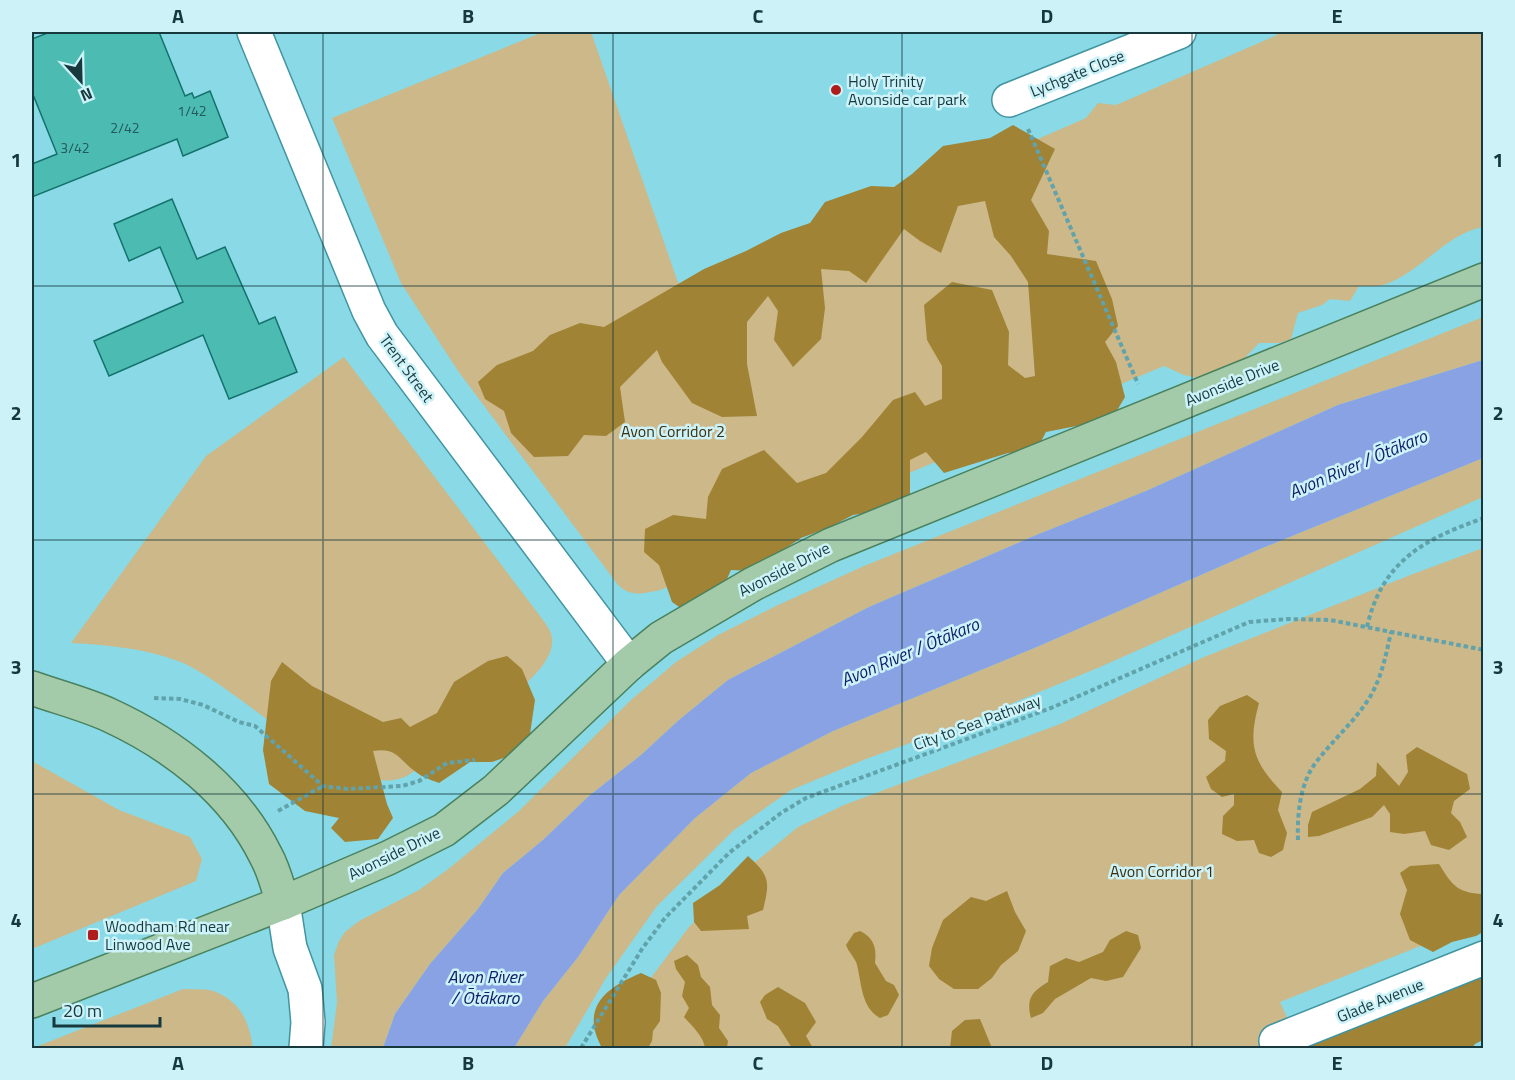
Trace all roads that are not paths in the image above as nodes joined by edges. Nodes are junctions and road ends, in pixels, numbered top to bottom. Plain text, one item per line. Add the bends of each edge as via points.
1 (254, 32) edge
2 (1179, 32) edge
3 (1008, 100) road end
4 (1484, 280) edge
5 (629, 664) junction
6 (32, 688) edge
7 (283, 903) junction
8 (1484, 958) edge
9 (32, 1001) edge
10 (1276, 1041) dead end
11 (306, 1048) edge

1 - 5 street, Trent Street via 382,335
2 - 3 street, Lychgate Close
4 - 5 main road, Avonside Drive via 831,545 702,613
5 - 7 main road, Avonside Drive via 496,790 444,830
6 - 7 main road via 108,715 194,766 243,818 267,857
7 - 9 main road, Avonside Drive
7 - 11 street via 290,948 305,989
8 - 10 street, Glade Avenue

